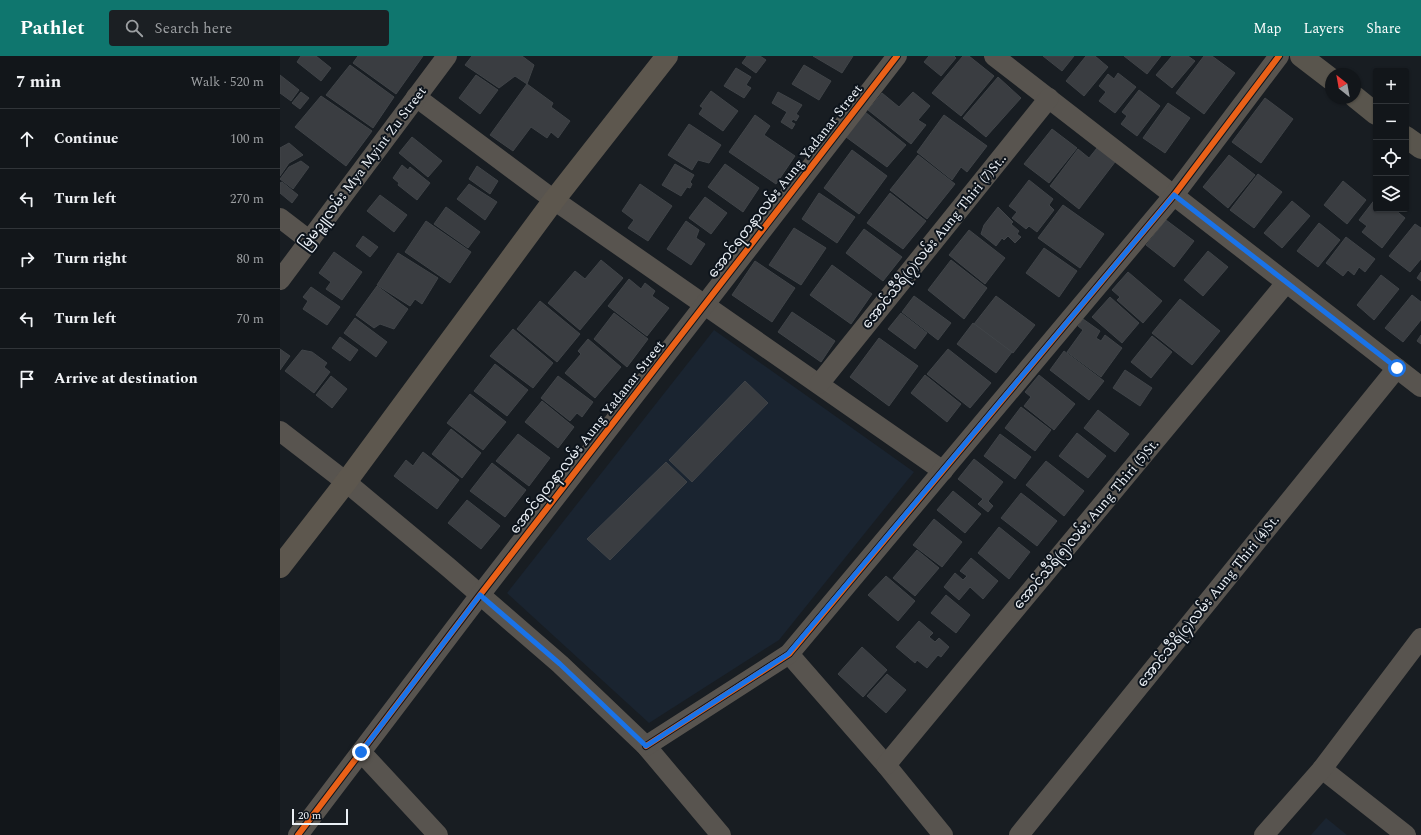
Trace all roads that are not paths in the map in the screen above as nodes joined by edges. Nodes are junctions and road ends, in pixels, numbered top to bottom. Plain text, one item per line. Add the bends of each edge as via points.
1 (447, 56) edge
2 (667, 56) edge
3 (898, 56) edge
4 (994, 56) edge
5 (1279, 56) edge
6 (1301, 56) edge
7 (1325, 74) edge
8 (416, 97) junction
9 (1049, 98) junction
10 (1361, 103) edge
11 (1373, 112) edge
12 (1409, 139) edge
13 (1421, 148) edge
14 (1174, 195) junction
15 (554, 200) junction
16 (280, 218) edge
17 (310, 241) junction
18 (280, 280) edge
19 (1286, 283) junction
20 (705, 304) junction
21 (1397, 368) junction
22 (819, 384) junction
23 (1421, 387) edge
24 (280, 431) edge
25 (943, 471) junction
26 (346, 482) junction
27 (280, 567) edge
28 (480, 595) junction
29 (1421, 638) edge
30 (788, 654) junction
31 (646, 746) junction
32 (361, 752) junction
33 (886, 765) junction
34 (1322, 769) junction
35 (298, 835) edge
36 (438, 835) edge
37 (721, 835) edge
38 (943, 835) edge
39 (1019, 835) edge
40 (1264, 835) edge
41 (1406, 835) edge

1 - 8 street, မြမဉ္ဇူလမ်း Mya Myint Zu Street
2 - 15 street
3 - 20 street, အောင်ရတနာလမ်း Aung Yadanar Street
4 - 9 street
5 - 14 street
6 - 7 main road
8 - 15 street
8 - 17 street, မြမဉ္ဇူလမ်း Mya Myint Zu Street
9 - 14 street
9 - 22 street, အောင်သီရိ(၇)လမ်း Aung Thiri (7)St..
10 - 11 main road
12 - 13 main road
14 - 19 street
14 - 25 street
15 - 20 street
15 - 26 street
16 - 17 street
17 - 18 street, မြမဉ္ဇူလမ်း Mya Myint Zu Street
19 - 21 street
19 - 33 street, အောင်သီရိ(၅)လမ်း Aung Thiri (5)St.
20 - 22 street
20 - 28 street, အောင်ရတနာလမ်း Aung Yadanar Street
21 - 23 street
21 - 39 street, အောင်သီရိ(၄)လမ်း Aung Thiri (4)St.
22 - 25 street
24 - 26 street
25 - 30 street
26 - 27 street
26 - 28 street
28 - 31 street via 560,664
28 - 32 street, အောင်ရတနာလမ်း Aung Yadanar Street
29 - 34 street
30 - 31 street
30 - 33 street
31 - 37 street
32 - 35 street, အောင်ရတနာလမ်း Aung Yadanar Street
32 - 36 street
33 - 38 street
34 - 40 street
34 - 41 street

